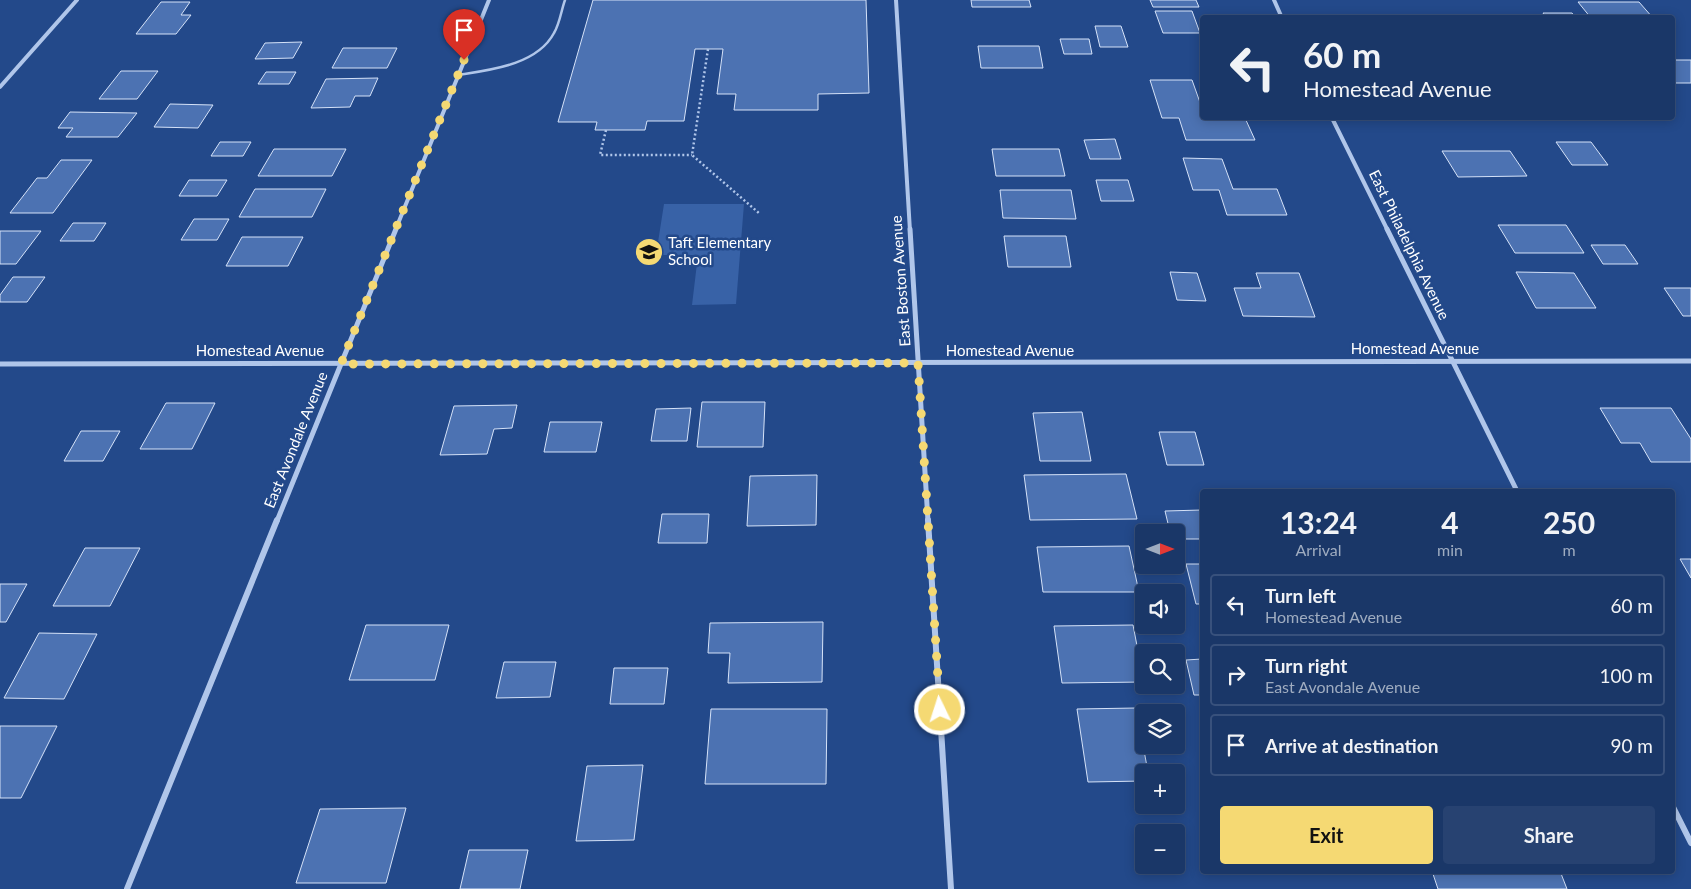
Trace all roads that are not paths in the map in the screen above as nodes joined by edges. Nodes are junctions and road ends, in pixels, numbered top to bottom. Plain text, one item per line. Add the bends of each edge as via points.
1 (76, 0) edge
2 (489, 0) edge
3 (565, 0) edge
4 (896, 0) edge
5 (1274, 0) edge
6 (1281, 15) edge
7 (458, 75) junction
8 (0, 86) edge
9 (1333, 120) edge
10 (1691, 361) edge
11 (1453, 362) junction
12 (918, 363) junction
13 (0, 364) edge
14 (341, 364) junction
15 (1516, 489) edge
16 (1675, 811) edge
17 (1691, 842) edge
18 (126, 889) edge
19 (951, 889) edge

1 - 8 street
2 - 7 street, East Avondale Avenue
3 - 7 lane via 554,35 540,48 521,60 497,68
4 - 12 street, East Boston Avenue
5 - 6 street
7 - 14 street, East Avondale Avenue
9 - 11 street, East Philadelphia Avenue
10 - 11 street, Homestead Avenue
11 - 12 street, Homestead Avenue
11 - 15 street, East Philadelphia Avenue
12 - 14 street, Homestead Avenue
12 - 19 street, East Boston Avenue
13 - 14 street, Homestead Avenue
14 - 18 street, East Avondale Avenue
16 - 17 street

